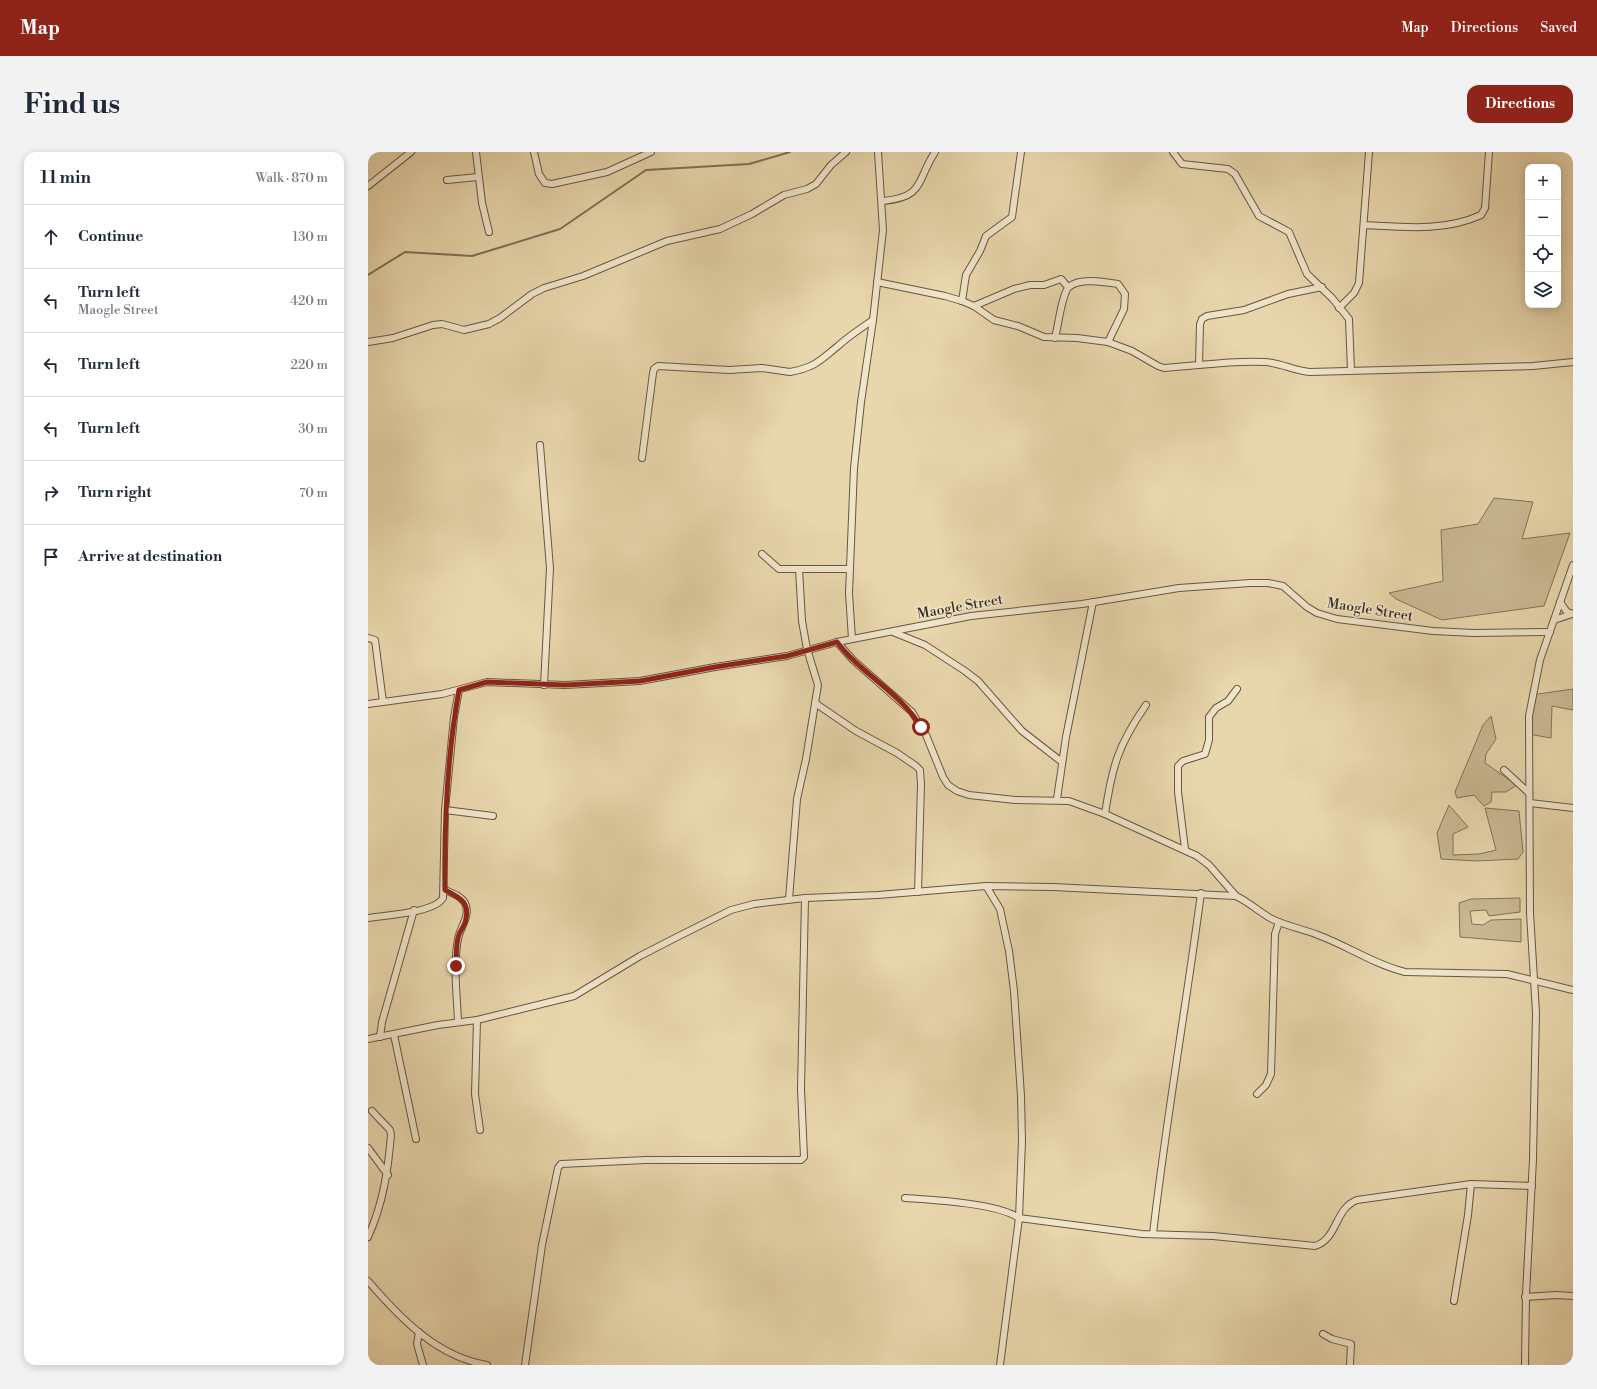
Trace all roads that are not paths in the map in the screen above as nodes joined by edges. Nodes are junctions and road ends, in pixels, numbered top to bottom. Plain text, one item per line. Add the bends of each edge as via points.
1 (411, 152) edge
2 (476, 152) edge
3 (534, 152) edge
4 (651, 152) edge
5 (846, 152) edge
6 (878, 152) edge
7 (935, 152) edge
8 (1021, 152) edge
9 (1173, 152) edge
10 (1369, 152) edge
11 (1489, 152) edge
12 (478, 177) junction
13 (447, 180) dead end
14 (368, 186) edge
15 (883, 201) junction
16 (1364, 224) junction
17 (489, 232) dead end
18 (877, 282) junction
19 (1068, 287) junction
20 (1322, 287) junction
21 (962, 301) junction
22 (974, 306) junction
23 (1339, 308) junction
24 (873, 320) junction
25 (1055, 338) junction
26 (368, 342) edge
27 (1108, 342) junction
28 (1573, 362) edge
29 (1199, 365) junction
30 (1351, 371) junction
31 (540, 445) dead end
32 (642, 458) dead end
33 (762, 554) dead end
34 (1573, 565) edge
35 (850, 568) junction
36 (798, 569) junction
37 (1093, 602) junction
38 (1560, 602) junction
39 (1573, 614) edge
40 (1554, 620) junction
41 (893, 632) junction
42 (1550, 632) junction
43 (368, 638) edge
44 (852, 639) junction
45 (837, 642) junction
46 (807, 650) junction
47 (544, 685) junction
48 (1236, 689) dead end
49 (459, 690) junction
50 (383, 702) junction
51 (815, 703) junction
52 (368, 704) edge
53 (1146, 705) dead end
54 (1062, 762) junction
55 (1504, 770) dead end
56 (1529, 793) junction
57 (1057, 799) junction
58 (1530, 803) junction
59 (1573, 808) edge
60 (446, 810) junction
61 (1104, 814) junction
62 (493, 816) dead end
63 (1185, 849) junction
64 (986, 886) junction
65 (445, 890) junction
66 (918, 892) junction
67 (1201, 893) junction
68 (1236, 896) junction
69 (805, 898) junction
70 (789, 899) junction
71 (414, 910) junction
72 (368, 918) edge
73 (1279, 922) junction
74 (1534, 980) junction
75 (1573, 990) edge
76 (477, 1020) junction
77 (458, 1022) junction
78 (394, 1035) junction
79 (380, 1037) junction
80 (368, 1039) edge
81 (1256, 1094) dead end
82 (372, 1111) dead end
83 (480, 1130) dead end
84 (416, 1139) dead end
85 (368, 1148) edge
86 (388, 1175) junction
87 (1471, 1184) junction
88 (1532, 1186) junction
89 (905, 1198) dead end
90 (1018, 1218) junction
91 (1154, 1234) junction
92 (368, 1238) edge
93 (368, 1282) edge
94 (1573, 1296) edge
95 (1526, 1297) junction
96 (1454, 1301) dead end
97 (419, 1332) junction
98 (1324, 1334) dead end
99 (423, 1365) edge
100 (487, 1365) edge
101 (525, 1365) edge
102 (1000, 1365) edge
103 (1350, 1365) edge
104 (1525, 1365) edge

1 - 14 street
2 - 12 street
3 - 4 street via 539,174 545,183 552,184 607,172
5 - 26 street via 831,165 816,184 807,189 784,195 720,229 667,241 583,276 544,288 489,324 464,330 442,324 433,325 394,338
6 - 15 street
7 - 15 street via 917,188 908,196
8 - 21 street via 1012,217 986,236 966,275
9 - 20 street via 1182,164 1228,169 1235,174 1259,216 1289,232 1304,269
10 - 16 street
11 - 16 street via 1485,208 1481,216 1466,221 1417,228
12 - 13 street
12 - 17 street
15 - 18 street via 883,230
16 - 23 street via 1359,283 1354,293
18 - 21 street
18 - 24 street
19 - 22 street via 1061,279 1044,285 1023,286
19 - 25 street
19 - 27 street via 1092,280 1118,284 1124,290 1124,309
20 - 23 street
20 - 29 street via 1288,294 1244,310 1202,319
21 - 22 street
22 - 25 street via 994,320 1018,326 1044,337
23 - 30 street via 1349,319 1350,324
24 - 32 street via 838,345 822,361 797,371 658,366 653,373
24 - 35 street via 860,409
25 - 27 street
27 - 29 street via 1164,368
28 - 30 street via 1533,366
29 - 30 street via 1255,362 1277,364 1298,371
31 - 47 street via 550,568
33 - 36 street via 779,569
34 - 38 street
35 - 36 street
35 - 44 street
36 - 46 street
37 - 41 street, Maogle Street via 972,616
37 - 42 street, Maogle Street via 1179,588 1268,583 1283,586 1306,607 1337,619 1433,631
37 - 54 street
38 - 39 street via 1567,612
38 - 40 street
39 - 40 street
40 - 42 street
41 - 44 street, Maogle Street
41 - 54 street via 925,645 965,671 978,681 1022,731
42 - 56 street via 1533,688 1529,716
43 - 50 street via 375,640
44 - 45 street, Maogle Street
45 - 46 street, Maogle Street
45 - 57 street via 853,660 912,712 926,735 948,785 969,795 1015,800
46 - 47 street, Maogle Street via 787,656 640,681
46 - 51 street via 817,678
47 - 49 street, Maogle Street via 487,682
48 - 63 street via 1228,701 1216,708 1209,717 1206,754 1183,761 1178,766 1178,792
49 - 50 street, Maogle Street
49 - 60 street via 454,717
50 - 52 street, Maogle Street
51 - 66 street via 920,770
51 - 70 street via 797,799
53 - 61 street via 1130,727 1114,762
54 - 57 street
55 - 56 street
56 - 58 street
57 - 61 street via 1080,804
58 - 59 street
58 - 74 street via 1530,913
60 - 62 street
60 - 65 street
61 - 63 street
63 - 68 street via 1209,865
64 - 66 street
64 - 67 street
64 - 90 street via 1000,909 1014,991 1022,1141
65 - 71 street via 440,903 430,908
65 - 77 street via 462,898 466,905 466,917 456,949
66 - 69 street
67 - 68 street
67 - 91 street via 1162,1159
68 - 73 street
69 - 70 street
69 - 101 street via 801,1089 804,1157 800,1160 646,1160 561,1164 558,1168 542,1245
70 - 76 street via 731,910 640,956 574,996
71 - 72 street
71 - 79 street
73 - 74 street via 1317,934 1360,956 1405,972 1496,973
73 - 81 street via 1275,934 1271,1074 1266,1085
74 - 75 street
74 - 88 street via 1536,1026
76 - 77 street
76 - 83 street via 475,1094
77 - 78 street
78 - 79 street
78 - 84 street
79 - 80 street
82 - 86 street via 391,1133
85 - 86 street
86 - 92 street
87 - 88 street
87 - 91 street via 1372,1197 1349,1203 1342,1210 1330,1237 1314,1246 1213,1236
87 - 96 street
88 - 95 street
89 - 90 street via 1005,1211
90 - 91 street
90 - 102 street
93 - 97 street
94 - 95 street
95 - 104 street
97 - 99 street via 417,1344
97 - 100 street via 456,1357
98 - 103 street via 1351,1344

